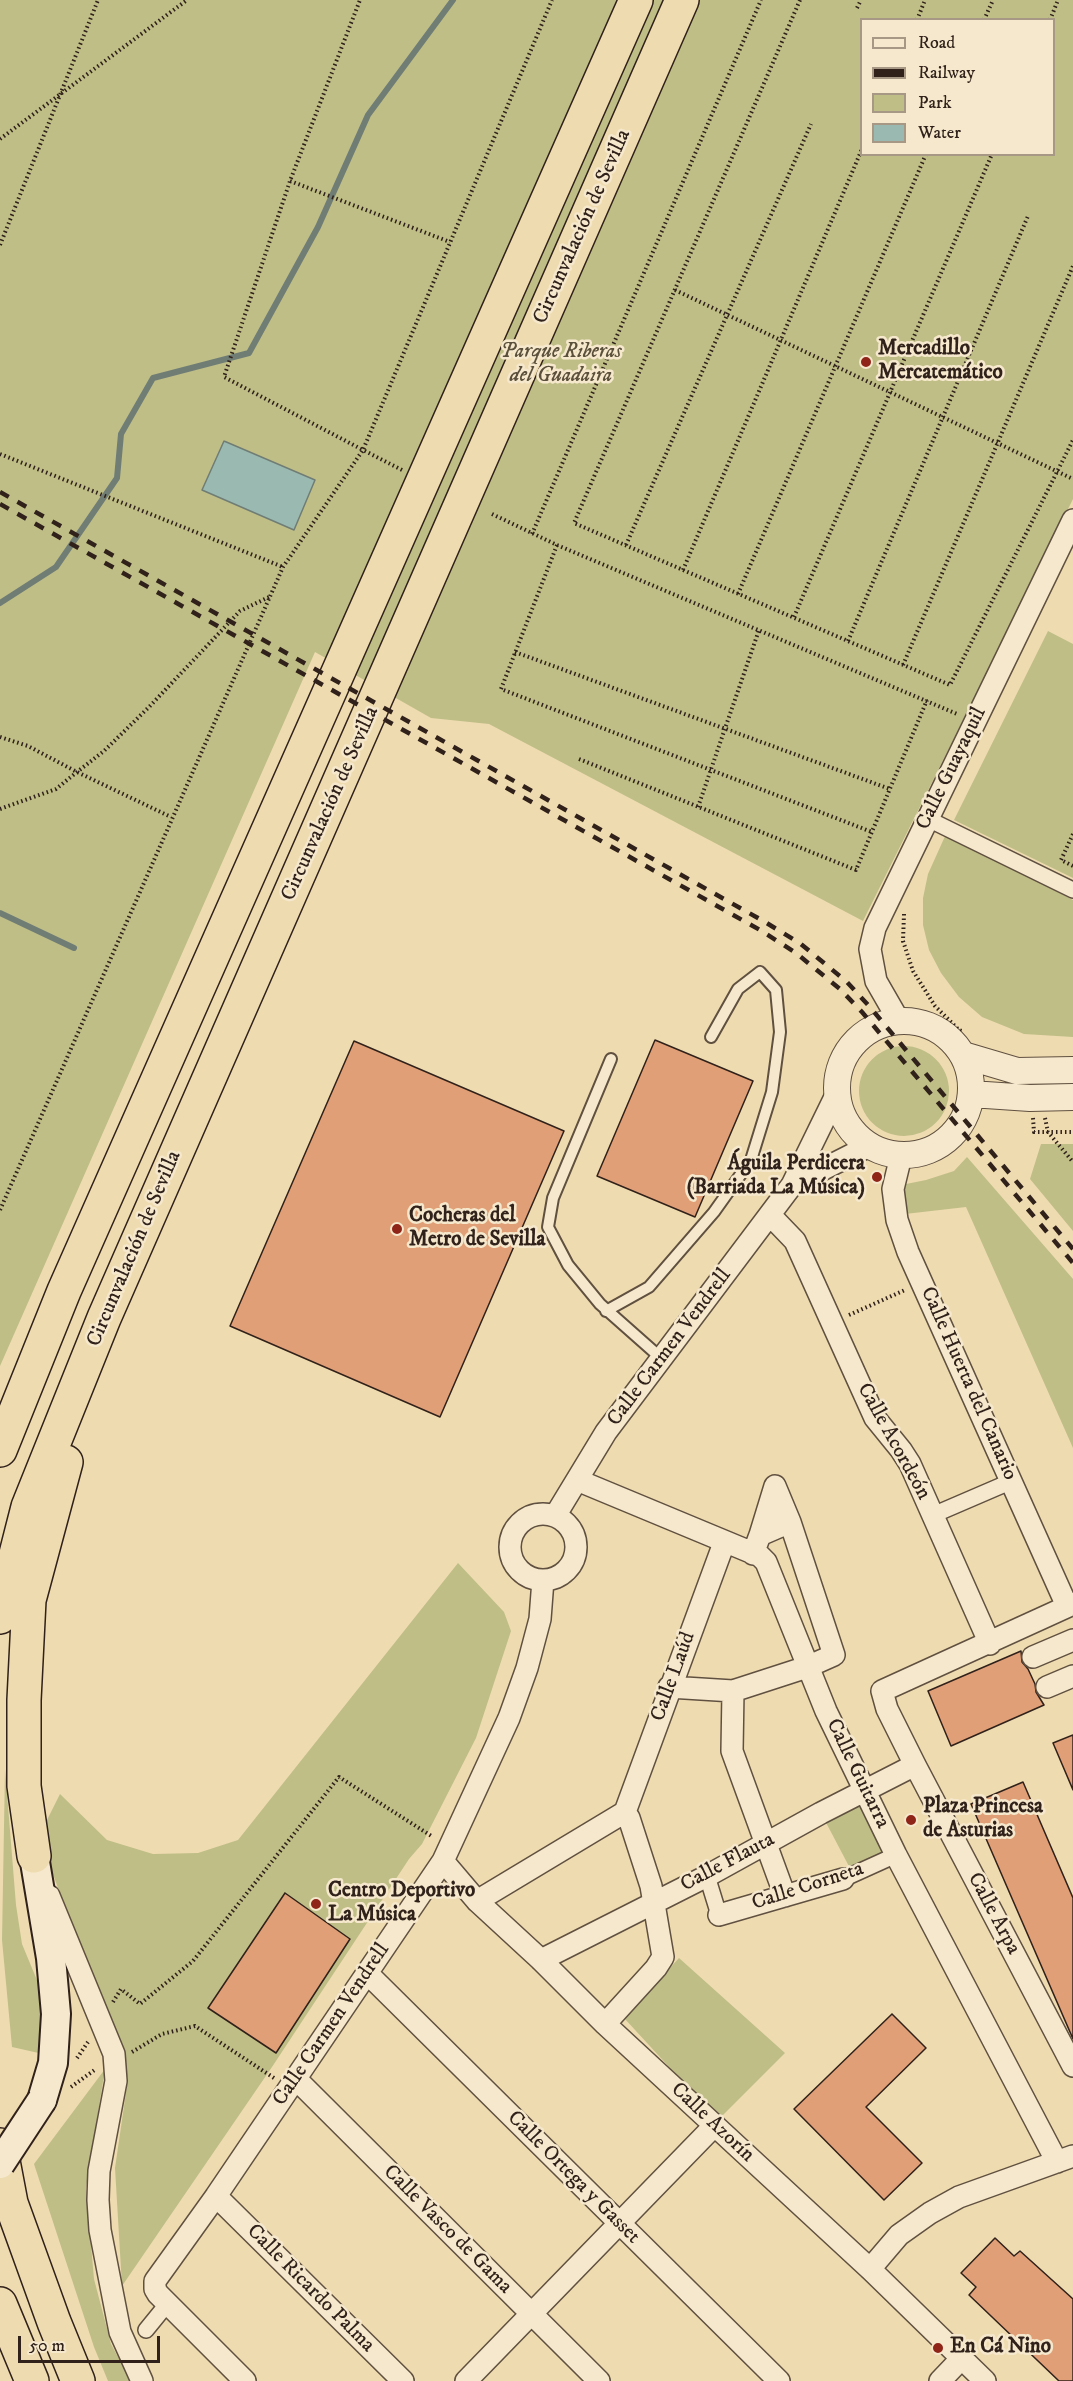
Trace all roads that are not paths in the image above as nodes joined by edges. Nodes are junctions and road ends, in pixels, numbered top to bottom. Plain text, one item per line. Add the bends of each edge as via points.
1 (636, 0) edge
2 (682, 0) edge
3 (1073, 520) edge
4 (928, 819) junction
5 (1073, 890) edge
6 (899, 1021) junction
7 (711, 1037) dead end
8 (965, 1044) junction
9 (611, 1059) dead end
10 (1073, 1070) edge
11 (837, 1093) junction
12 (971, 1094) junction
13 (1073, 1097) edge
14 (869, 1146) junction
15 (901, 1156) junction
16 (792, 1185) junction
17 (770, 1215) junction
18 (606, 1311) junction
19 (104, 1318) junction
20 (661, 1358) junction
21 (0, 1450) edge
22 (577, 1480) junction
23 (1012, 1481) junction
24 (933, 1515) junction
25 (555, 1516) junction
26 (790, 1522) junction
27 (724, 1543) junction
28 (757, 1545) junction
29 (543, 1580) junction
30 (1070, 1605) edge
31 (0, 1617) edge
32 (1073, 1640) edge
33 (990, 1644) junction
34 (1033, 1657) dead end
35 (807, 1667) junction
36 (1073, 1676) edge
37 (1047, 1687) dead end
38 (669, 1688) junction
39 (733, 1691) junction
40 (915, 1765) junction
41 (865, 1791) junction
42 (625, 1812) junction
43 (765, 1845) junction
44 (896, 1855) junction
45 (34, 1856) junction
46 (443, 1861) junction
47 (707, 1876) junction
48 (843, 1879) joint
49 (785, 1896) junction
50 (477, 1901) junction
51 (654, 1902) junction
52 (720, 1915) joint
53 (541, 1960) junction
54 (367, 1973) junction
55 (604, 2025) junction
56 (1073, 2066) edge
57 (293, 2084) junction
58 (715, 2125) junction
59 (0, 2145) edge
60 (1065, 2159) edge
61 (0, 2164) edge
62 (216, 2196) junction
63 (619, 2224) junction
64 (870, 2269) junction
65 (162, 2296) junction
66 (0, 2304) edge
67 (530, 2314) junction
68 (146, 2330) dead end
69 (961, 2359) junction
70 (32, 2381) edge
71 (78, 2381) edge
72 (142, 2381) edge
73 (245, 2381) edge
74 (403, 2381) edge
75 (466, 2381) edge
76 (598, 2381) edge
77 (779, 2381) edge
78 (940, 2381) edge
79 (985, 2381) edge

1 - 21 highway, Circunvalación de Sevilla via 64,1291
2 - 19 highway, Circunvalación de Sevilla
3 - 4 street, Calle Guayaquil
4 - 5 street
4 - 6 street, Calle Guayaquil via 875,928 870,949 876,981
6 - 8 street via 918,1022
6 - 11 street via 861,1036 838,1072
7 - 18 lane via 738,989 760,972 776,990 780,1032 772,1092 752,1160 714,1212 649,1287
8 - 10 street via 1017,1071
8 - 12 street
9 - 18 lane via 553,1198 548,1227 568,1265
11 - 14 street via 841,1114
11 - 16 street, Calle Carmen Vendrell
12 - 13 street
12 - 15 street via 956,1131 940,1145
14 - 15 street
14 - 16 street, Calle Carmen Vendrell
15 - 23 street, Calle Huerta del Canario via 894,1189 897,1220
16 - 17 street, Calle Carmen Vendrell
17 - 20 street, Calle Carmen Vendrell
17 - 24 street, Calle Acordeón via 795,1241 875,1418 902,1450
18 - 20 lane
19 - 31 highway, Circunvalación de Sevilla via 28,1507
19 - 45 highway via 29,1600 24,1786
20 - 22 street, Calle Carmen Vendrell via 606,1432
22 - 25 street, Calle Carmen Vendrell
22 - 27 street, Calle Guitarra
23 - 24 street
23 - 30 street, Calle Huerta del Canario
24 - 33 street, Calle Acordeón
25 - 29 street via 572,1530 576,1551 566,1570
25 - 29 street via 533,1515 523,1520 511,1538 510,1549 518,1569 526,1576
26 - 28 street
26 - 28 street via 775,1486
26 - 35 street via 834,1655
27 - 28 street, Calle Guitarra
27 - 38 street, Calle Laúd
28 - 35 street, Calle Guitarra
29 - 46 street, Calle Carmen Vendrell via 540,1619 509,1719
30 - 33 street, Calle Arpa
32 - 34 street
33 - 40 street, Calle Arpa via 882,1691
35 - 39 street
35 - 41 street, Calle Guitarra
36 - 37 street
38 - 39 street
38 - 42 street, Calle Laúd
39 - 43 street via 732,1751
40 - 41 street, Calle Flauta
40 - 56 street, Calle Arpa
41 - 43 street, Calle Flauta
41 - 44 street, Calle Guitarra
42 - 50 street
42 - 51 street
43 - 47 street, Calle Flauta
43 - 49 street
44 - 48 street, Calle Corneta
44 - 60 street, Calle Guitarra
45 - 61 main road, bridge via 56,2014 54,2095
45 - 72 street via 117,2067 99,2171 98,2200 120,2332
46 - 50 street, Calle Azorín
46 - 54 street, Calle Carmen Vendrell
47 - 51 street, Calle Flauta
47 - 52 street
48 - 49 street, Calle Corneta
49 - 52 street, Calle Corneta
50 - 53 street, Calle Azorín
51 - 53 street, Calle Flauta
51 - 55 street via 663,1957
53 - 55 street, Calle Azorín
54 - 57 street, Calle Carmen Vendrell
54 - 63 street, Calle Ortega y Gasset
55 - 58 street, Calle Azorín
57 - 62 street, Calle Carmen Vendrell
57 - 67 street, Calle Vasco de Gama
58 - 63 street
58 - 64 street, Calle Azorín
59 - 71 highway via 11,2202
60 - 64 street via 960,2197 930,2213 899,2235
62 - 65 street, Calle Carmen Vendrell via 155,2281
62 - 74 street, Calle Ricardo Palma
63 - 67 street
63 - 77 street, Calle Ortega y Gasset
64 - 69 street, Calle Azorín
65 - 68 street
65 - 73 street
66 - 70 highway
67 - 75 street
67 - 76 street, Calle Vasco de Gama
69 - 78 street
69 - 79 street, Calle Azorín

